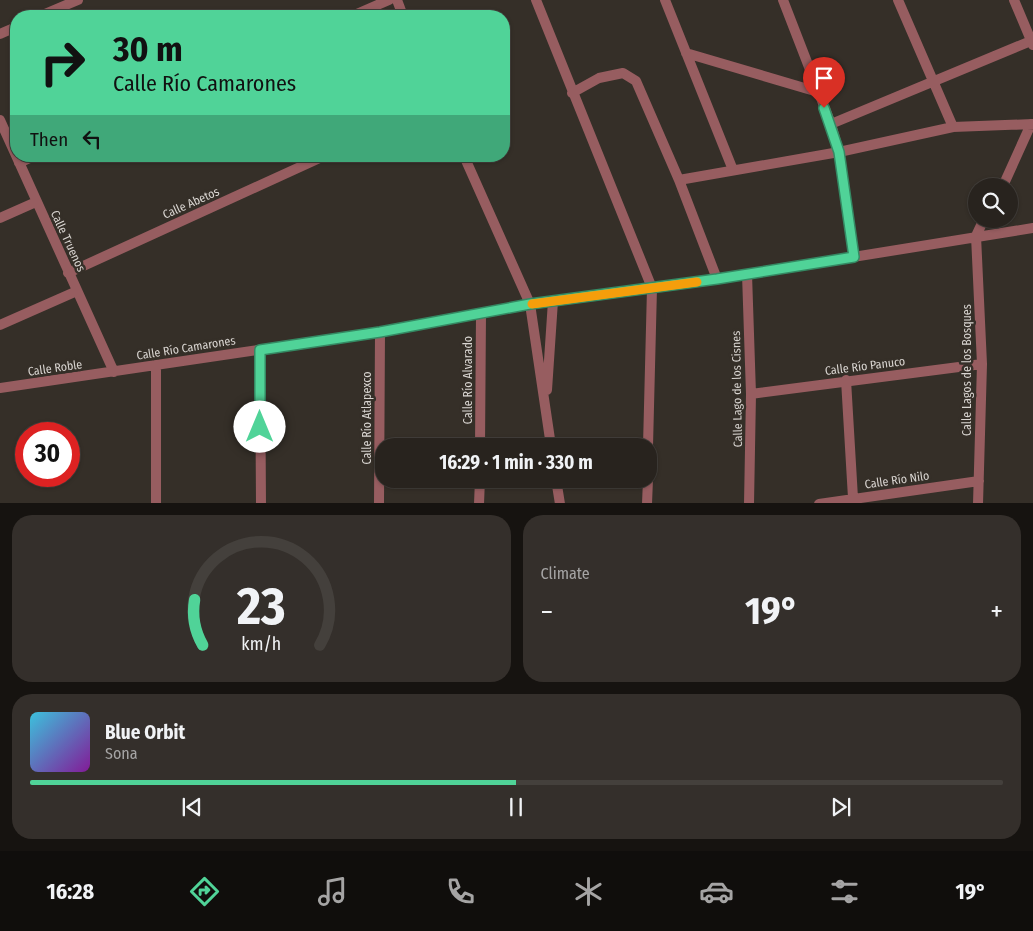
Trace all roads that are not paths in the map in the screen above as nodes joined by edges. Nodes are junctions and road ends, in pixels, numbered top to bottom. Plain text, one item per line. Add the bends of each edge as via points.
1 (78, 0) edge
2 (388, 0) edge
3 (536, 0) edge
4 (665, 0) edge
5 (783, 0) edge
6 (898, 0) edge
7 (1014, 0) edge
8 (54, 10) edge
9 (366, 10) edge
10 (1032, 42) edge
11 (686, 53) junction
12 (934, 81) junction
13 (818, 92) junction
14 (572, 93) junction
15 (0, 120) edge
16 (831, 124) junction
17 (1032, 124) edge
18 (952, 127) junction
19 (10, 143) edge
20 (839, 152) junction
21 (311, 162) edge
22 (467, 162) edge
23 (19, 163) edge
24 (733, 170) junction
25 (1007, 178) edge
26 (679, 180) junction
27 (36, 202) junction
28 (0, 218) edge
29 (980, 228) edge
30 (1033, 228) edge
31 (976, 236) junction
32 (854, 257) junction
33 (68, 273) junction
34 (747, 274) junction
35 (717, 279) junction
36 (652, 288) junction
37 (77, 291) junction
38 (553, 301) junction
39 (530, 304) junction
40 (481, 314) junction
41 (0, 325) edge
42 (380, 332) junction
43 (260, 350) junction
44 (982, 364) junction
45 (156, 365) junction
46 (114, 372) junction
47 (846, 380) junction
48 (0, 388) edge
49 (750, 394) junction
50 (546, 411) junction
51 (480, 438) edge
52 (550, 438) edge
53 (648, 438) edge
54 (979, 481) junction
55 (480, 488) edge
56 (557, 488) edge
57 (648, 488) edge
58 (854, 498) junction
59 (156, 503) edge
60 (261, 503) edge
61 (379, 503) edge
62 (480, 503) edge
63 (560, 503) edge
64 (647, 503) edge
65 (749, 503) edge
66 (825, 503) edge
67 (978, 503) edge

1 - 8 street
2 - 9 street
3 - 14 street
4 - 11 street
5 - 13 street
6 - 12 street
7 - 10 street
10 - 12 street
11 - 13 street
11 - 24 street
12 - 16 street
12 - 18 street
13 - 16 street
14 - 26 street via 599,78 623,73 636,81
14 - 36 street
15 - 19 street, Calle Truenos
16 - 20 street
17 - 18 street
17 - 25 street
18 - 20 street
20 - 24 street
20 - 32 street
21 - 33 street, Calle Abetos
22 - 39 street
23 - 27 street, Calle Truenos
24 - 26 street
26 - 35 street
27 - 28 street
27 - 33 street, Calle Truenos
29 - 31 street
30 - 31 street, Calle Río Camarones
31 - 32 street, Calle Río Camarones
31 - 44 street, Calle Lagos de los Bosques
32 - 34 street, Calle Río Camarones
33 - 37 street, Calle Truenos
34 - 35 street, Calle Río Camarones
34 - 49 street, Calle Lago de los Cisnes
35 - 36 street, Calle Río Camarones
36 - 38 street, Calle Río Camarones
36 - 53 street
37 - 41 street
37 - 46 street, Calle Truenos
38 - 39 street, Calle Río Camarones
38 - 50 street
39 - 40 street, Calle Río Camarones
39 - 50 street
40 - 42 street, Calle Río Camarones
40 - 51 street, Calle Río Alvarado
42 - 43 street, Calle Río Camarones
42 - 61 street, Calle Río Atlapexco
43 - 45 street, Calle Río Camarones
43 - 60 street
44 - 47 street, Calle Río Panuco
44 - 54 street, Calle Lagos de los Bosques
45 - 46 street, Calle Río Camarones
45 - 59 street
46 - 48 street, Calle Roble
47 - 49 street, Calle Río Panuco
47 - 58 street
49 - 65 street, Calle Lago de los Cisnes
50 - 52 street
54 - 58 street, Calle Río Nilo
54 - 67 street, Calle Lagos de los Bosques
55 - 62 street
56 - 63 street
57 - 64 street
58 - 66 street, Calle Río Nilo

